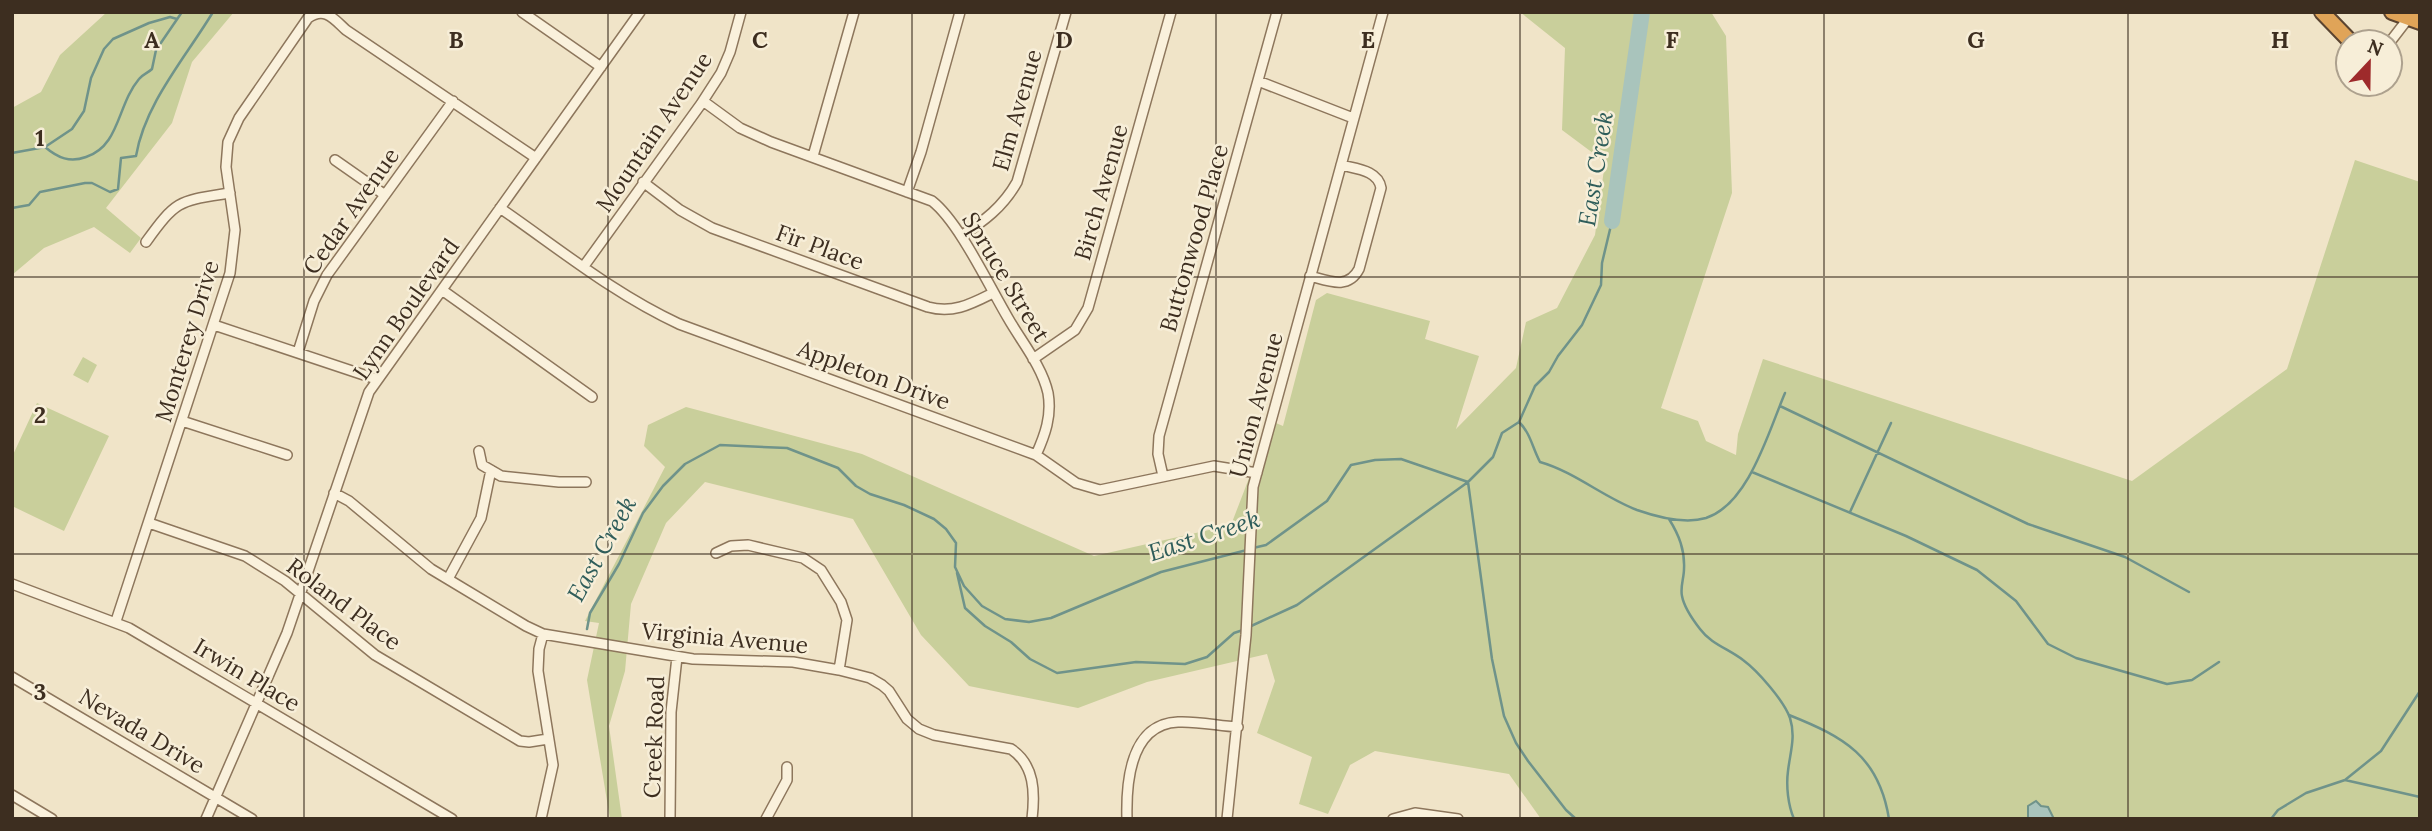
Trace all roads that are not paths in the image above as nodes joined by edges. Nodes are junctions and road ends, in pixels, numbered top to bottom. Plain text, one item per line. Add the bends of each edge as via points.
1 (321, 12) edge
2 (522, 12) edge
3 (640, 12) edge
4 (741, 12) edge
5 (854, 12) edge
6 (960, 12) edge
7 (1066, 12) edge
8 (1171, 12) edge
9 (1277, 12) edge
10 (1383, 12) edge
11 (2322, 12) edge
12 (2392, 12) edge
13 (2414, 17) edge
14 (2337, 28) edge
15 (601, 67) junction
16 (1258, 80) junction
17 (453, 101) junction
18 (703, 101) junction
19 (1353, 118) junction
20 (813, 156) junction
21 (536, 158) junction
22 (335, 160) dead end
23 (1341, 165) junction
24 (643, 183) junction
25 (907, 191) junction
26 (230, 193) junction
27 (385, 195) junction
28 (500, 208) junction
29 (961, 236) junction
30 (146, 242) dead end
31 (584, 266) junction
32 (1310, 276) junction
33 (442, 290) junction
34 (993, 293) junction
35 (214, 325) junction
36 (298, 352) junction
37 (1033, 359) junction
38 (376, 379) junction
39 (592, 397) dead end
40 (182, 421) junction
41 (479, 451) dead end
42 (287, 455) dead end
43 (1036, 455) junction
44 (491, 471) junction
45 (1257, 472) junction
46 (1163, 476) junction
47 (586, 482) dead end
48 (334, 493) junction
49 (149, 523) junction
50 (716, 553) dead end
51 (448, 579) junction
52 (12, 584) edge
53 (301, 594) junction
54 (116, 621) junction
55 (543, 634) junction
56 (677, 657) junction
57 (839, 670) junction
58 (12, 677) edge
59 (256, 703) junction
60 (1238, 727) junction
61 (548, 739) junction
62 (787, 767) dead end
63 (12, 795) edge
64 (215, 797) junction
65 (52, 819) edge
66 (206, 819) edge
67 (252, 819) edge
68 (452, 819) edge
69 (541, 819) edge
70 (670, 819) edge
71 (766, 819) edge
72 (1032, 819) edge
73 (1127, 819) edge
74 (1227, 819) edge
75 (1393, 819) edge
76 (1458, 819) edge

1 - 17 street
1 - 26 street, Monterey Drive via 308,18 233,129 226,156
2 - 15 street
3 - 15 street, Lynn Boulevard
4 - 18 street, Mountain Avenue via 726,62
5 - 20 street
6 - 25 street
7 - 29 street, Elm Avenue via 1017,182 994,213
8 - 37 street, Birch Avenue via 1088,308 1075,330
9 - 16 street, Buttonwood Place
10 - 19 street, Union Avenue
11 - 14 highway
12 - 13 highway
15 - 21 street, Lynn Boulevard
16 - 19 street
16 - 46 street, Buttonwood Place via 1158,436
17 - 21 street
17 - 27 street, Cedar Avenue
18 - 20 street, Spruce Street via 740,128
18 - 24 street, Mountain Avenue
19 - 23 street, Union Avenue
20 - 25 street, Spruce Street
21 - 28 street, Lynn Boulevard
22 - 27 street
23 - 32 street, Union Avenue
23 - 32 street via 1373,174 1380,182 1359,269 1346,282
24 - 31 street, Mountain Avenue
24 - 34 street, Fir Place via 712,228 928,307 961,308
25 - 29 street, Spruce Street via 941,208
26 - 30 street via 183,202 166,215
26 - 35 street, Monterey Drive via 234,254
27 - 36 street, Cedar Avenue via 323,283
28 - 31 street, Appleton Drive
28 - 33 street, Lynn Boulevard
29 - 34 street, Spruce Street
31 - 43 street, Appleton Drive via 633,301 679,324
32 - 45 street, Union Avenue
33 - 38 street, Lynn Boulevard
33 - 39 street
34 - 37 street, Spruce Street
35 - 36 street
35 - 40 street, Monterey Drive
36 - 38 street
37 - 43 street, Spruce Street via 1046,385 1049,405
38 - 48 street, Lynn Boulevard
40 - 42 street
40 - 49 street, Monterey Drive
41 - 44 street via 482,465
43 - 46 street, Appleton Drive via 1091,489
44 - 47 street
44 - 51 street via 481,518
45 - 46 street, Appleton Drive via 1214,466
45 - 60 street, Union Avenue
48 - 51 street, Virginia Avenue
48 - 53 street, Lynn Boulevard
49 - 53 street, Roland Place via 245,556
49 - 54 street, Monterey Drive
50 - 57 street via 747,545 803,558 821,570 847,620
51 - 55 street, Virginia Avenue
52 - 54 street, Irwin Place
53 - 59 street, Lynn Boulevard
53 - 61 street, Roland Place via 375,655 520,741
54 - 59 street, Irwin Place
55 - 56 street, Virginia Avenue
55 - 61 street via 538,671
56 - 57 street, Virginia Avenue via 793,662
56 - 70 street, Creek Road via 671,712
57 - 72 street, Virginia Avenue via 883,685 906,719 919,729 1018,753 1032,781
58 - 64 street, Nevada Drive
59 - 64 street, Lynn Boulevard
59 - 68 street, Irwin Place
60 - 73 street via 1179,722 1150,733 1140,743 1132,765
60 - 74 street, Union Avenue
61 - 69 street via 553,765
62 - 71 street via 787,780
63 - 65 street
64 - 66 street, Lynn Boulevard
64 - 67 street, Nevada Drive
75 - 76 street via 1415,813

